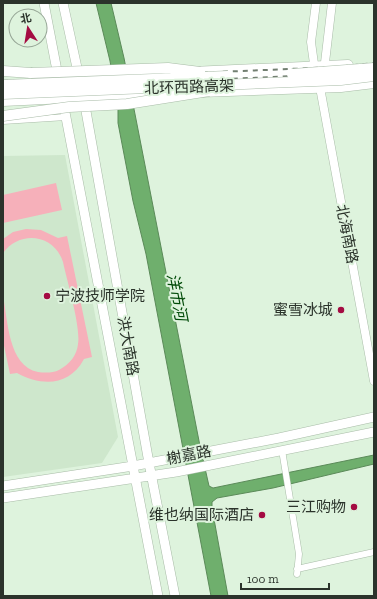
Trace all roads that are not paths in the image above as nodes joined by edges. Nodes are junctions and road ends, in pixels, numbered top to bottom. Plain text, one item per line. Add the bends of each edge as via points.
1 (44, 3) edge
2 (63, 3) edge
3 (316, 3) edge
4 (332, 3) edge
5 (374, 63) edge
6 (325, 66) junction
7 (313, 67) junction
8 (374, 68) edge
9 (3, 71) edge
10 (31, 73) junction
11 (3, 75) edge
12 (228, 76) junction
13 (374, 76) edge
14 (79, 77) junction
15 (58, 78) junction
16 (3, 80) edge
17 (374, 83) edge
18 (247, 84) junction
19 (3, 85) edge
20 (320, 88) junction
21 (3, 94) edge
22 (84, 98) junction
23 (3, 102) edge
24 (66, 107) junction
25 (3, 109) edge
26 (3, 116) edge
27 (3, 121) edge
28 (374, 381) edge
29 (374, 417) edge
30 (374, 432) edge
31 (282, 453) junction
32 (149, 463) junction
33 (133, 466) junction
34 (151, 476) junction
35 (136, 479) junction
36 (3, 486) edge
37 (3, 498) edge
38 (374, 552) edge
39 (158, 596) edge
40 (175, 596) edge

1 - 15 main road, 洪大南路
2 - 14 main road, 洪大南路
3 - 7 street, 北海南路 via 310,42
4 - 6 street
5 - 6 main road
6 - 7 main road
6 - 20 street
7 - 14 main road
7 - 20 street, 北海南路
8 - 12 main road, 北环西路高架, bridge
9 - 10 main road
10 - 11 main road
10 - 12 main road, bridge via 168,68
12 - 19 main road, 北环西路高架, bridge
13 - 18 main road, 北环西路高架, bridge
14 - 15 main road
14 - 22 main road, 洪大南路
15 - 16 main road
15 - 24 main road, 洪大南路
17 - 20 main road
18 - 21 main road, 北环西路高架, bridge
18 - 24 main road, bridge via 127,104
20 - 22 main road
20 - 28 street, 北海南路
22 - 24 main road
22 - 32 main road, 洪大南路
23 - 24 main road
24 - 25 main road, bridge
24 - 26 main road, bridge
24 - 27 street
24 - 33 main road, 洪大南路
29 - 32 main road, 榭嘉路
30 - 31 main road, 榭嘉路
31 - 34 main road, 榭嘉路
31 - 38 street via 298,554 297,572
32 - 33 main road, 榭嘉路
32 - 34 main road, 洪大南路
33 - 35 main road, 洪大南路
33 - 36 main road, 榭嘉路
34 - 35 main road, 榭嘉路
34 - 40 main road, 洪大南路
35 - 37 main road, 榭嘉路
35 - 39 main road, 洪大南路

